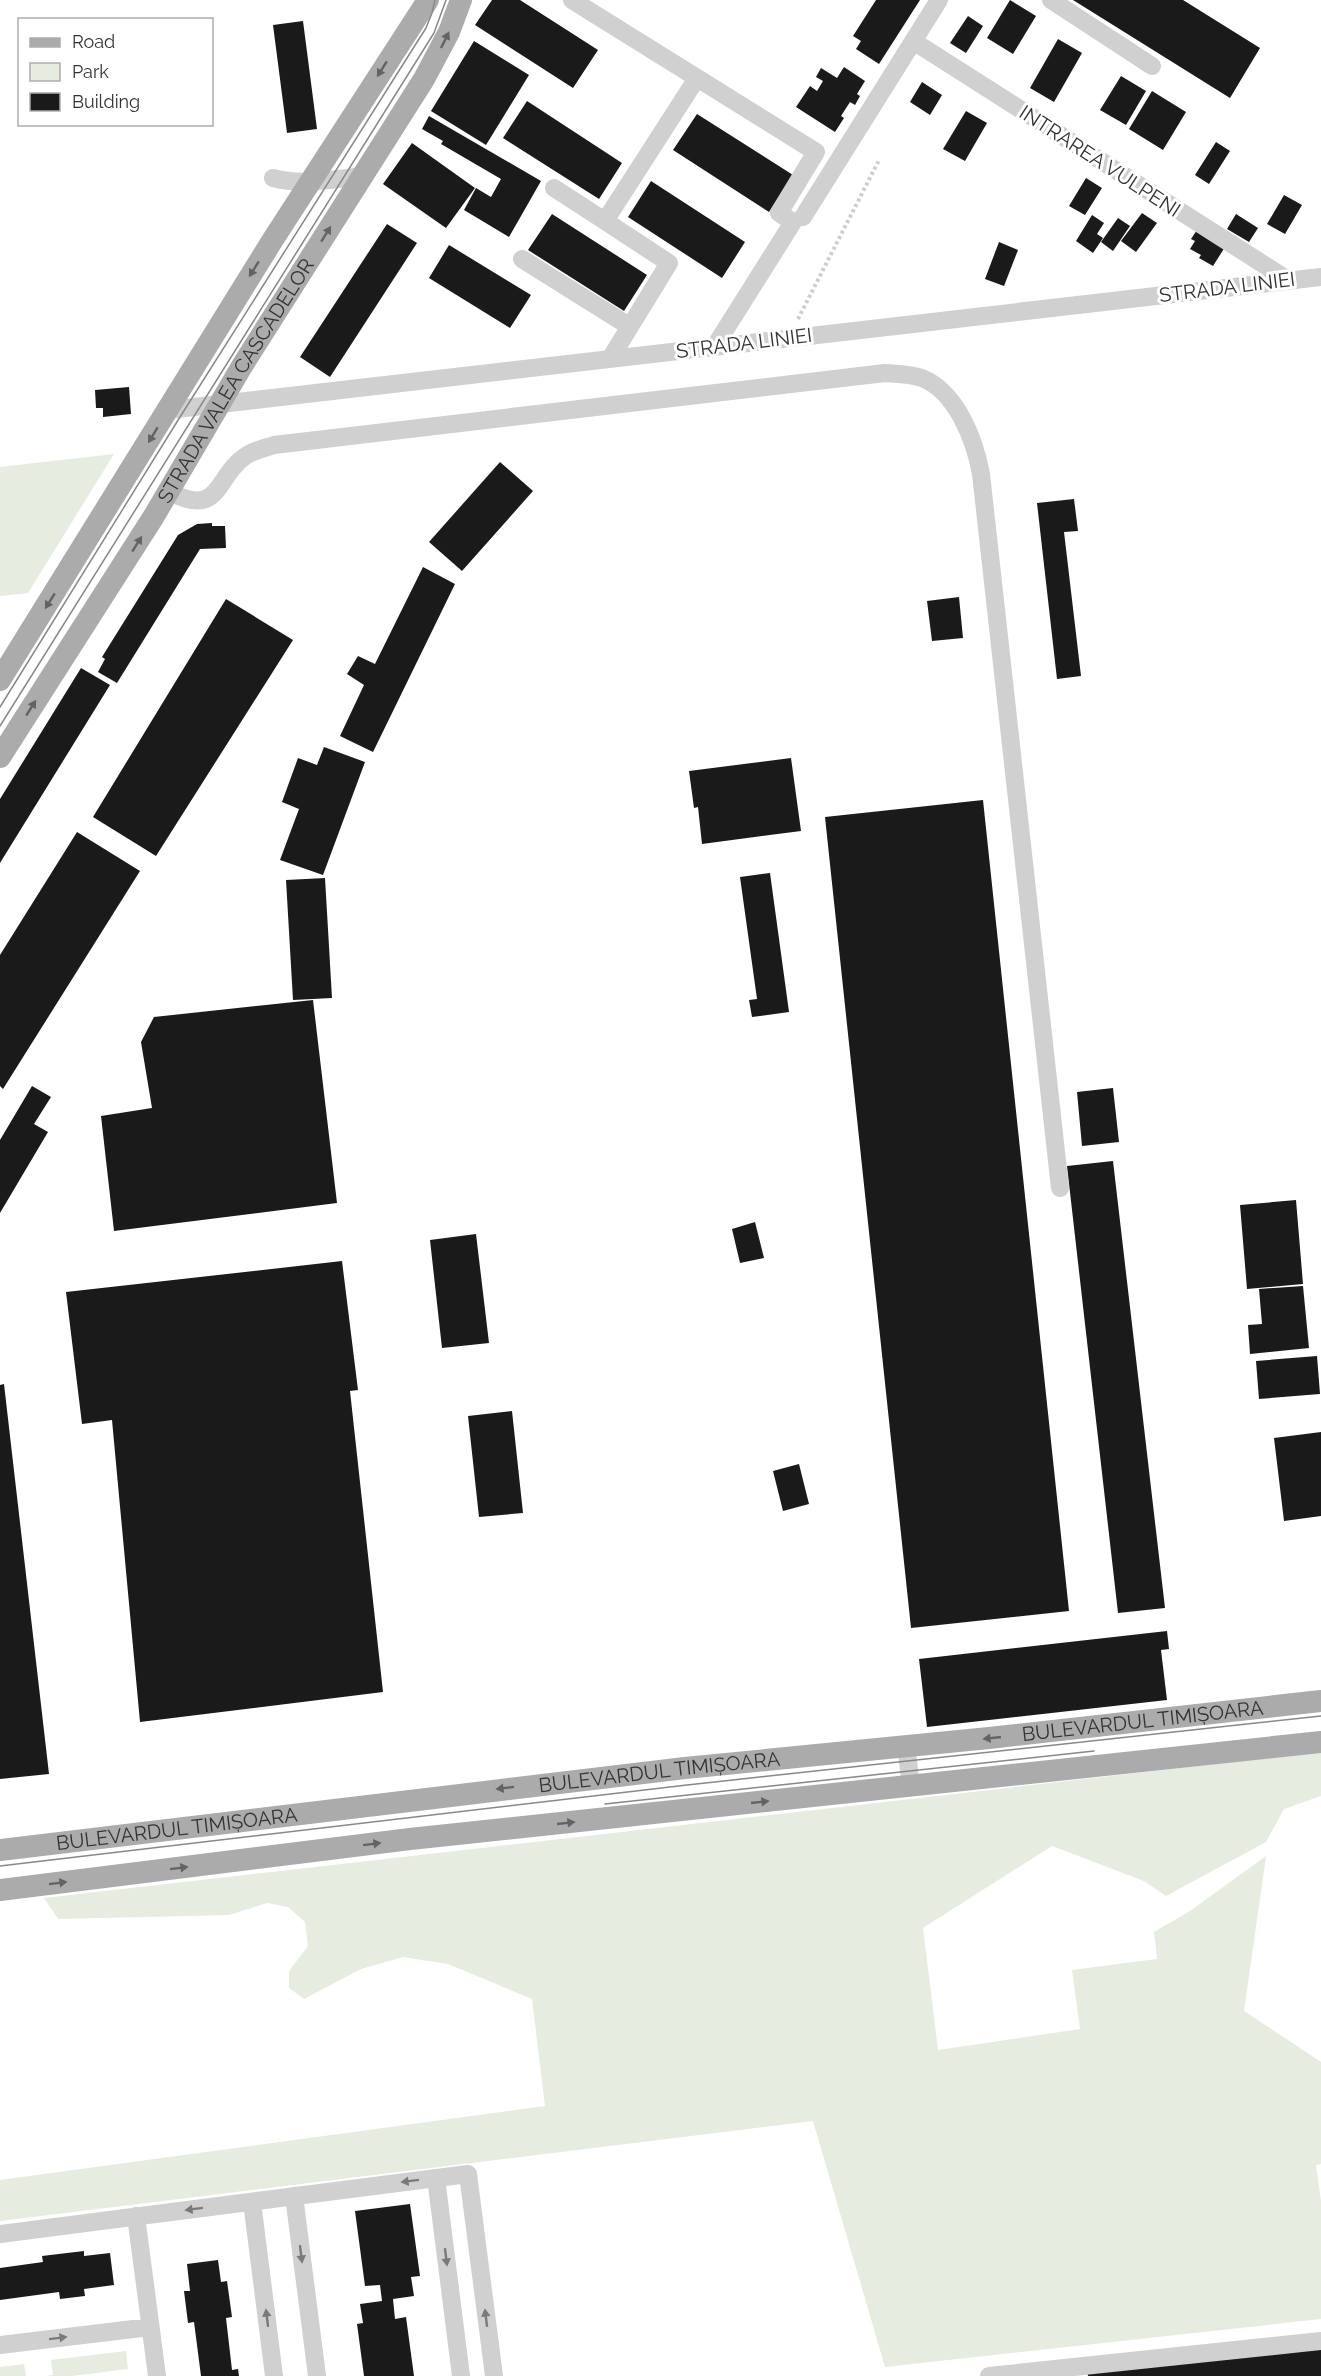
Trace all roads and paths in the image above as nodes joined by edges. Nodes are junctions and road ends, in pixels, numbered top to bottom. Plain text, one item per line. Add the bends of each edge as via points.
1 (428, 0) edge
2 (461, 0) edge
3 (572, 0) edge
4 (939, 0) edge
5 (1051, 0) edge
6 (913, 41) junction
7 (1152, 66) dead end
8 (697, 78) junction
9 (879, 160) dead end
10 (363, 176) junction
11 (273, 178) dead end
12 (311, 181) junction
13 (554, 188) dead end
14 (803, 217) dead end
15 (605, 221) junction
16 (522, 259) dead end
17 (1321, 277) edge
18 (1288, 280) junction
19 (629, 326) junction
20 (793, 328) dead end
21 (716, 346) junction
22 (610, 359) junction
23 (220, 404) junction
24 (168, 410) junction
25 (168, 491) junction
26 (0, 680) edge
27 (0, 757) edge
28 (1060, 1188) dead end
29 (1321, 1701) edge
30 (1104, 1726) junction
31 (1321, 1742) edge
32 (906, 1746) junction
33 (1108, 1765) junction
34 (911, 1786) junction
35 (0, 1850) edge
36 (0, 1890) edge
37 (436, 2178) junction
38 (294, 2196) junction
39 (252, 2202) junction
40 (136, 2216) junction
41 (0, 2234) edge
42 (150, 2327) junction
43 (1321, 2341) edge
44 (0, 2345) edge
45 (1057, 2372) edge
46 (157, 2376) edge
47 (274, 2376) edge
48 (317, 2376) edge
49 (461, 2376) edge
50 (494, 2376) edge
51 (989, 2376) edge

1 -> 12 main road
10 -> 2 main road, STRADA VALEA CASCADELOR via 435,60
3 - 8 street
4 - 6 street
5 - 7 street
6 - 14 street
6 - 18 street, INTRAREA VULPENI
8 - 15 street
8 - 21 street via 816,152 779,213 793,222
9 - 20 path
10 - 12 street
23 -> 10 main road, STRADA VALEA CASCADELOR
11 - 12 street
12 -> 24 main road
13 - 15 street
15 - 19 street via 669,263
16 - 19 street
17 - 18 street, STRADA LINIEI
18 - 21 street, STRADA LINIEI
19 - 22 street
21 - 22 street, STRADA LINIEI
22 - 23 street, STRADA LINIEI
23 - 24 street, STRADA LINIEI
23 - 25 main road, STRADA VALEA CASCADELOR
24 -> 26 main road
27 -> 25 main road, STRADA VALEA CASCADELOR
25 - 28 street via 192,501 212,496 246,455 274,445 885,373 925,379 940,390 971,436 981,474
29 - 30 main road, BULEVARDUL TIMIȘOARA
30 -> 32 main road, BULEVARDUL TIMIȘOARA
30 - 33 main road
31 - 33 main road, BULEVARDUL TIMIȘOARA
32 - 34 street
32 -> 35 main road, BULEVARDUL TIMIȘOARA via 613,1776
33 - 34 main road, BULEVARDUL TIMIȘOARA
36 -> 34 main road, BULEVARDUL TIMIȘOARA via 410,1839
37 -> 38 street
37 -> 49 street
50 -> 37 street via 468,2174
38 - 39 street
38 -> 48 street
39 -> 40 street
47 -> 39 street
40 - 41 street
40 - 42 street
44 -> 42 street
42 - 46 street
43 - 45 street
45 - 51 street

